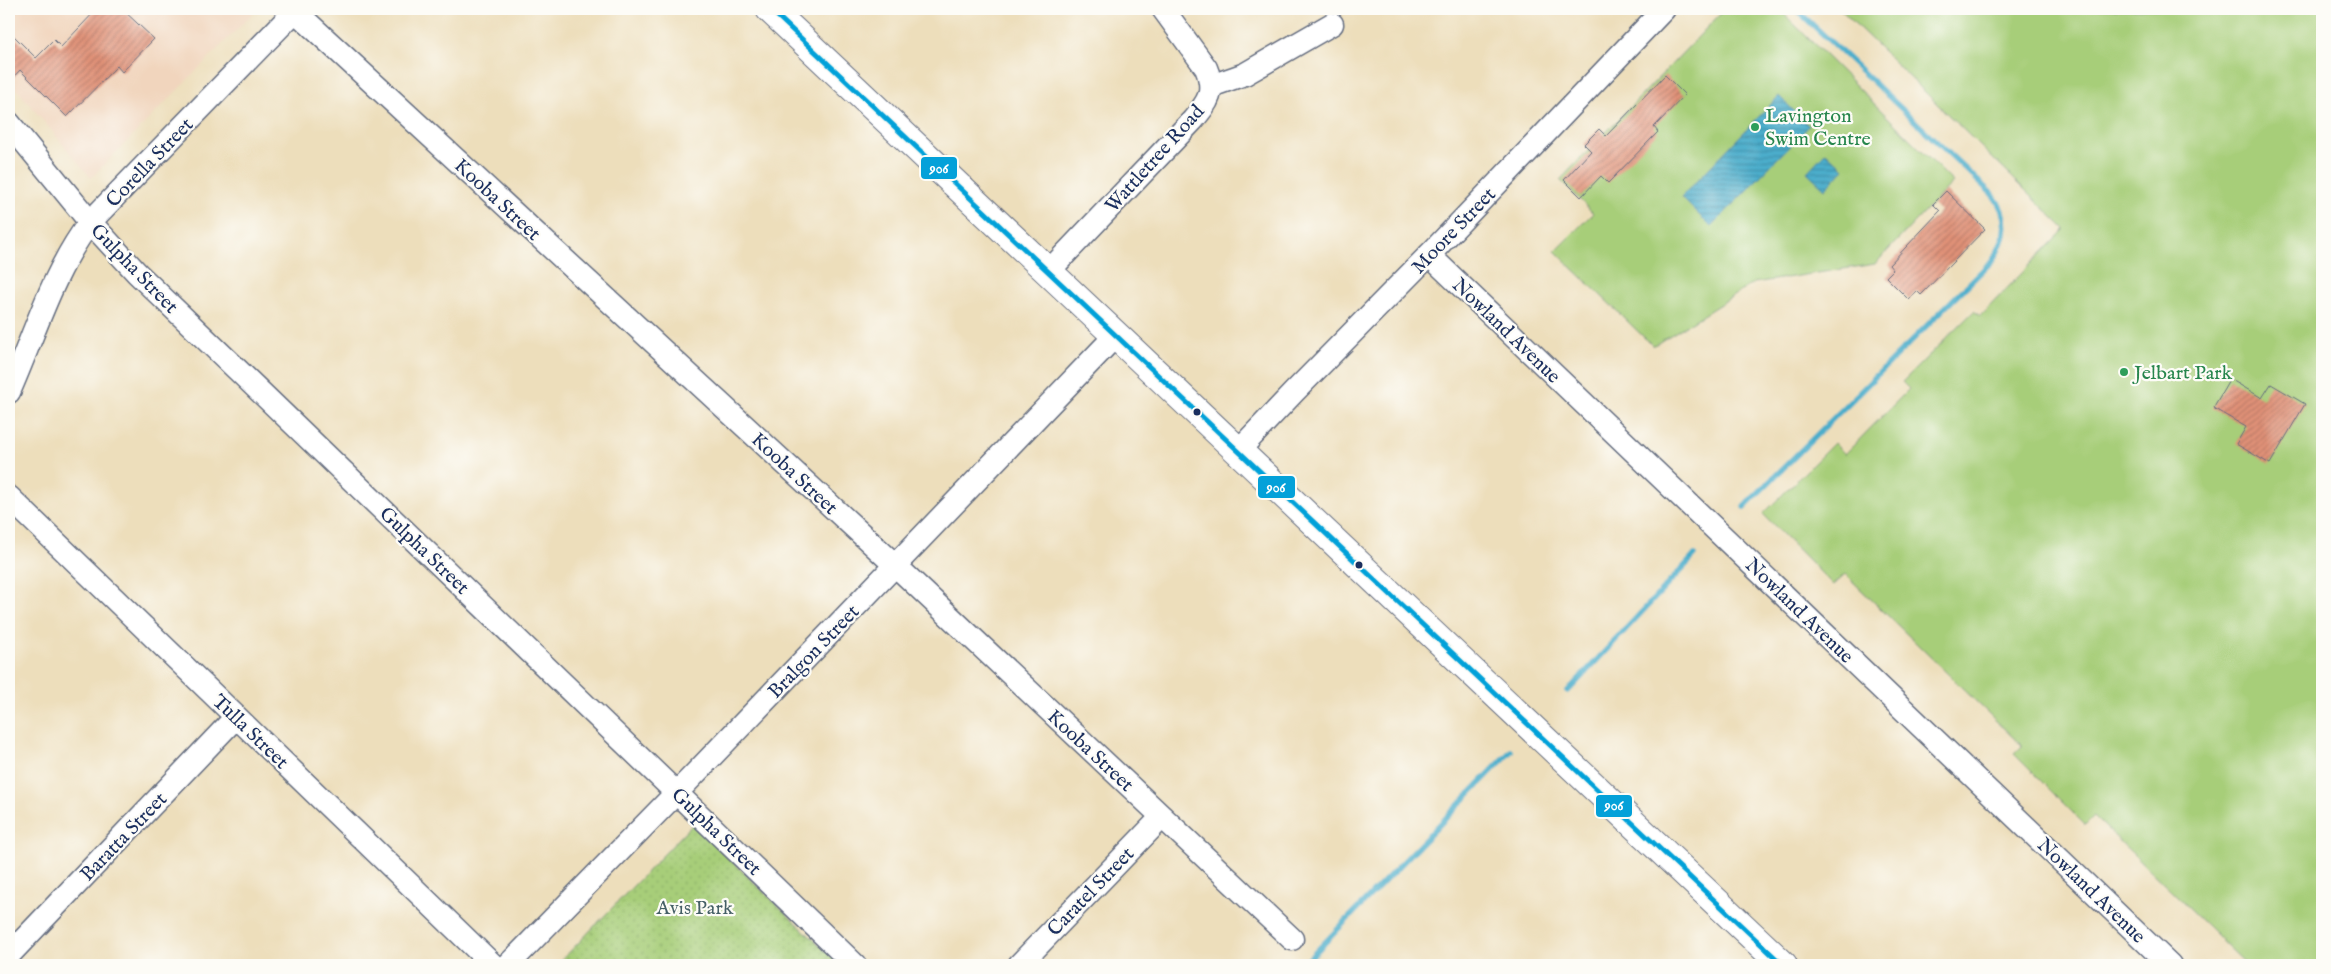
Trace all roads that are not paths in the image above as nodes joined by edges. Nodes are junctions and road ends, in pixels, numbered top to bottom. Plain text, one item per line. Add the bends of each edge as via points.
1 (770, 9) edge
2 (1163, 9) edge
3 (1664, 9) edge
4 (296, 10) edge
5 (1332, 24) dead end
6 (1211, 86) junction
7 (9, 123) edge
8 (90, 222) junction
9 (1429, 256) junction
10 (1048, 271) junction
11 (1116, 335) junction
12 (9, 392) edge
13 (1240, 450) junction
14 (9, 497) edge
15 (895, 565) junction
16 (236, 717) junction
17 (677, 792) junction
18 (1162, 817) junction
19 (1292, 939) dead end
20 (9, 955) edge
21 (493, 965) edge
22 (508, 965) edge
23 (855, 965) edge
24 (1019, 965) edge
25 (1783, 965) edge
26 (2170, 965) edge

1 - 10 main road
2 - 6 street, Wattletree Road via 1206,68
3 - 9 street, Moore Street
4 - 8 street, Corella Street
4 - 15 street, Kooba Street
5 - 6 street via 1245,74
6 - 10 street, Wattletree Road via 1204,106 1193,120
7 - 8 street, Gulpha Street
8 - 12 street, Corella Street via 61,269
8 - 17 street, Gulpha Street via 137,274
9 - 13 street, Moore Street
9 - 26 street, Nowland Avenue
10 - 11 main road
11 - 13 main road
11 - 15 street, Bralgon Street
13 - 25 main road
14 - 16 street, Tulla Street
15 - 17 street, Bralgon Street
15 - 18 street, Kooba Street
16 - 20 street, Baratta Street
16 - 21 street, Tulla Street
17 - 22 street, Bralgon Street
17 - 23 street, Gulpha Street
18 - 19 street, Kooba Street
18 - 24 street, Caratel Street

